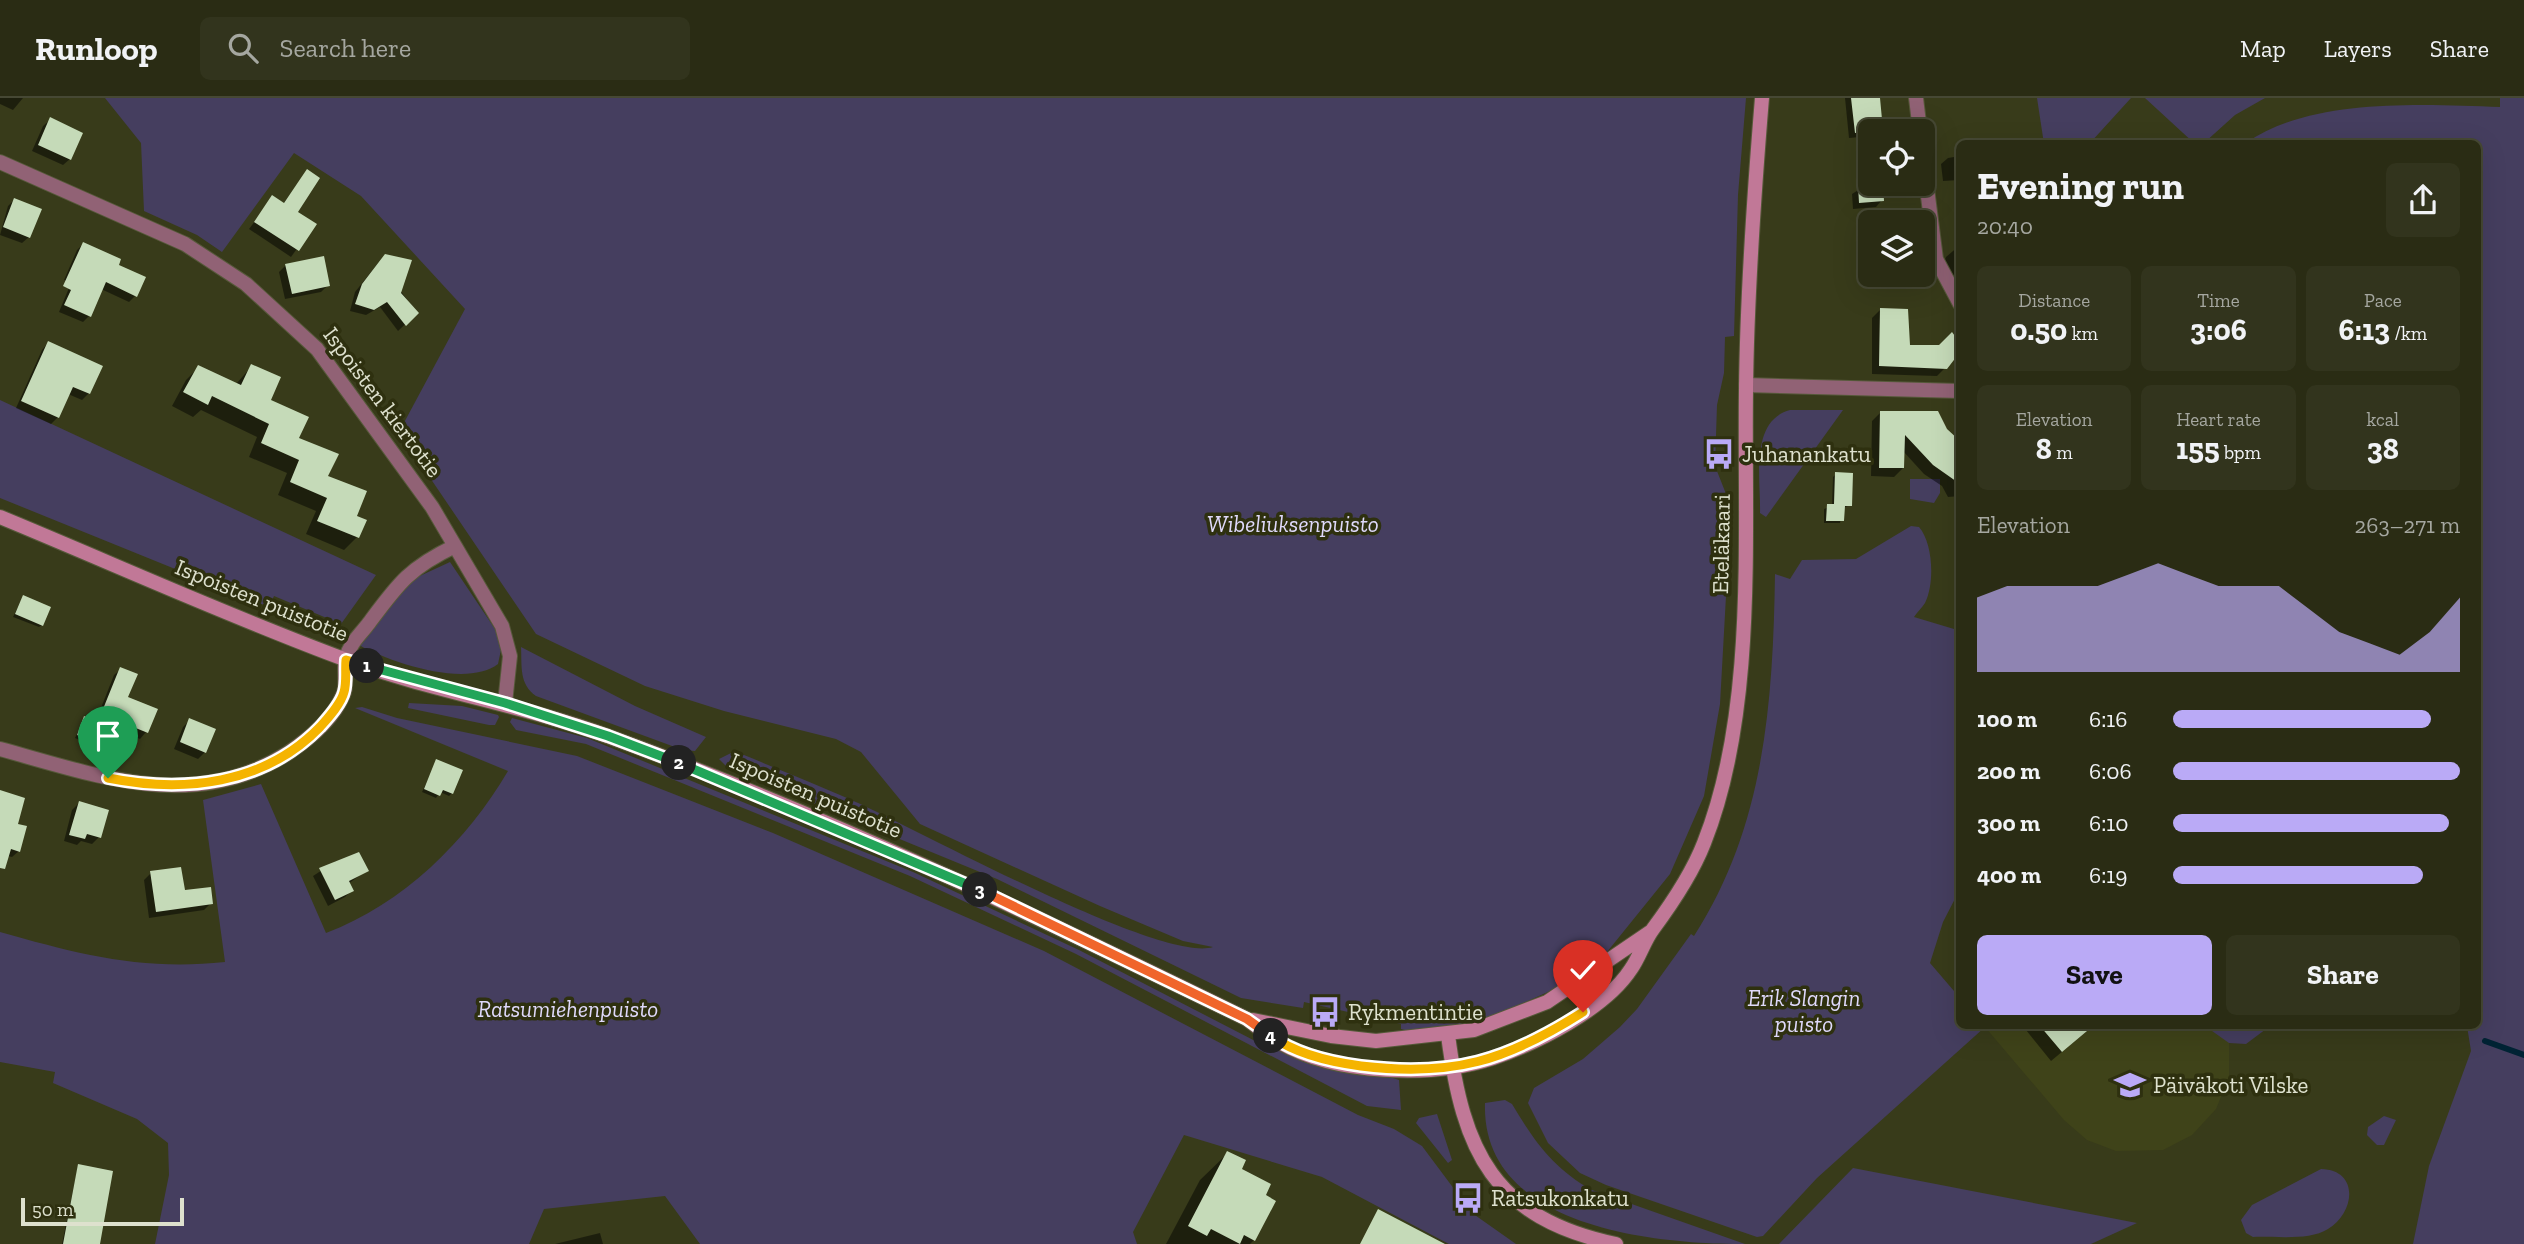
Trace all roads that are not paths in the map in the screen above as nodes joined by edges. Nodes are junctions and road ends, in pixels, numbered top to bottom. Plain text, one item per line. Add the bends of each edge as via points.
1 (1762, 98) edge
2 (1916, 98) edge
3 (1919, 119) edge
4 (0, 162) edge
5 (1928, 196) edge
6 (1956, 296) edge
7 (1746, 385) junction
8 (1956, 391) edge
9 (0, 517) edge
10 (455, 547) junction
11 (346, 660) junction
12 (505, 703) junction
13 (0, 749) edge
14 (1652, 931) junction
15 (1247, 1019) junction
16 (1448, 1035) junction
17 (1452, 1069) junction
18 (1616, 1244) edge

1 - 7 main road, Eteläkaari via 1750,246
2 - 3 street
4 - 10 street, Ispoisten kiertotie via 185,244 271,304 334,370 432,506
5 - 6 street via 1936,259
7 - 8 street
7 - 14 main road, Eteläkaari via 1744,582 1733,743 1703,845
9 - 11 main road, Ispoisten puistotie
10 - 11 street via 401,579 355,639
10 - 12 street, Ispoisten kiertotie via 506,638 510,656
11 - 12 main road, Ispoisten puistotie
11 - 13 street via 344,694 316,731 276,760 231,779 178,787 137,784
12 - 15 main road, Ispoisten puistotie via 701,771 958,880
14 - 16 main road, Eteläkaari via 1547,1002 1492,1025
14 - 17 main road, Eteläkaari via 1630,971 1583,1012 1503,1055
15 - 16 main road, Ispoisten puistotie via 1376,1041
15 - 17 main road, Ispoisten puistotie via 1280,1042 1324,1059 1400,1070
16 - 17 main road
17 - 18 main road via 1469,1134 1500,1186 1555,1225

